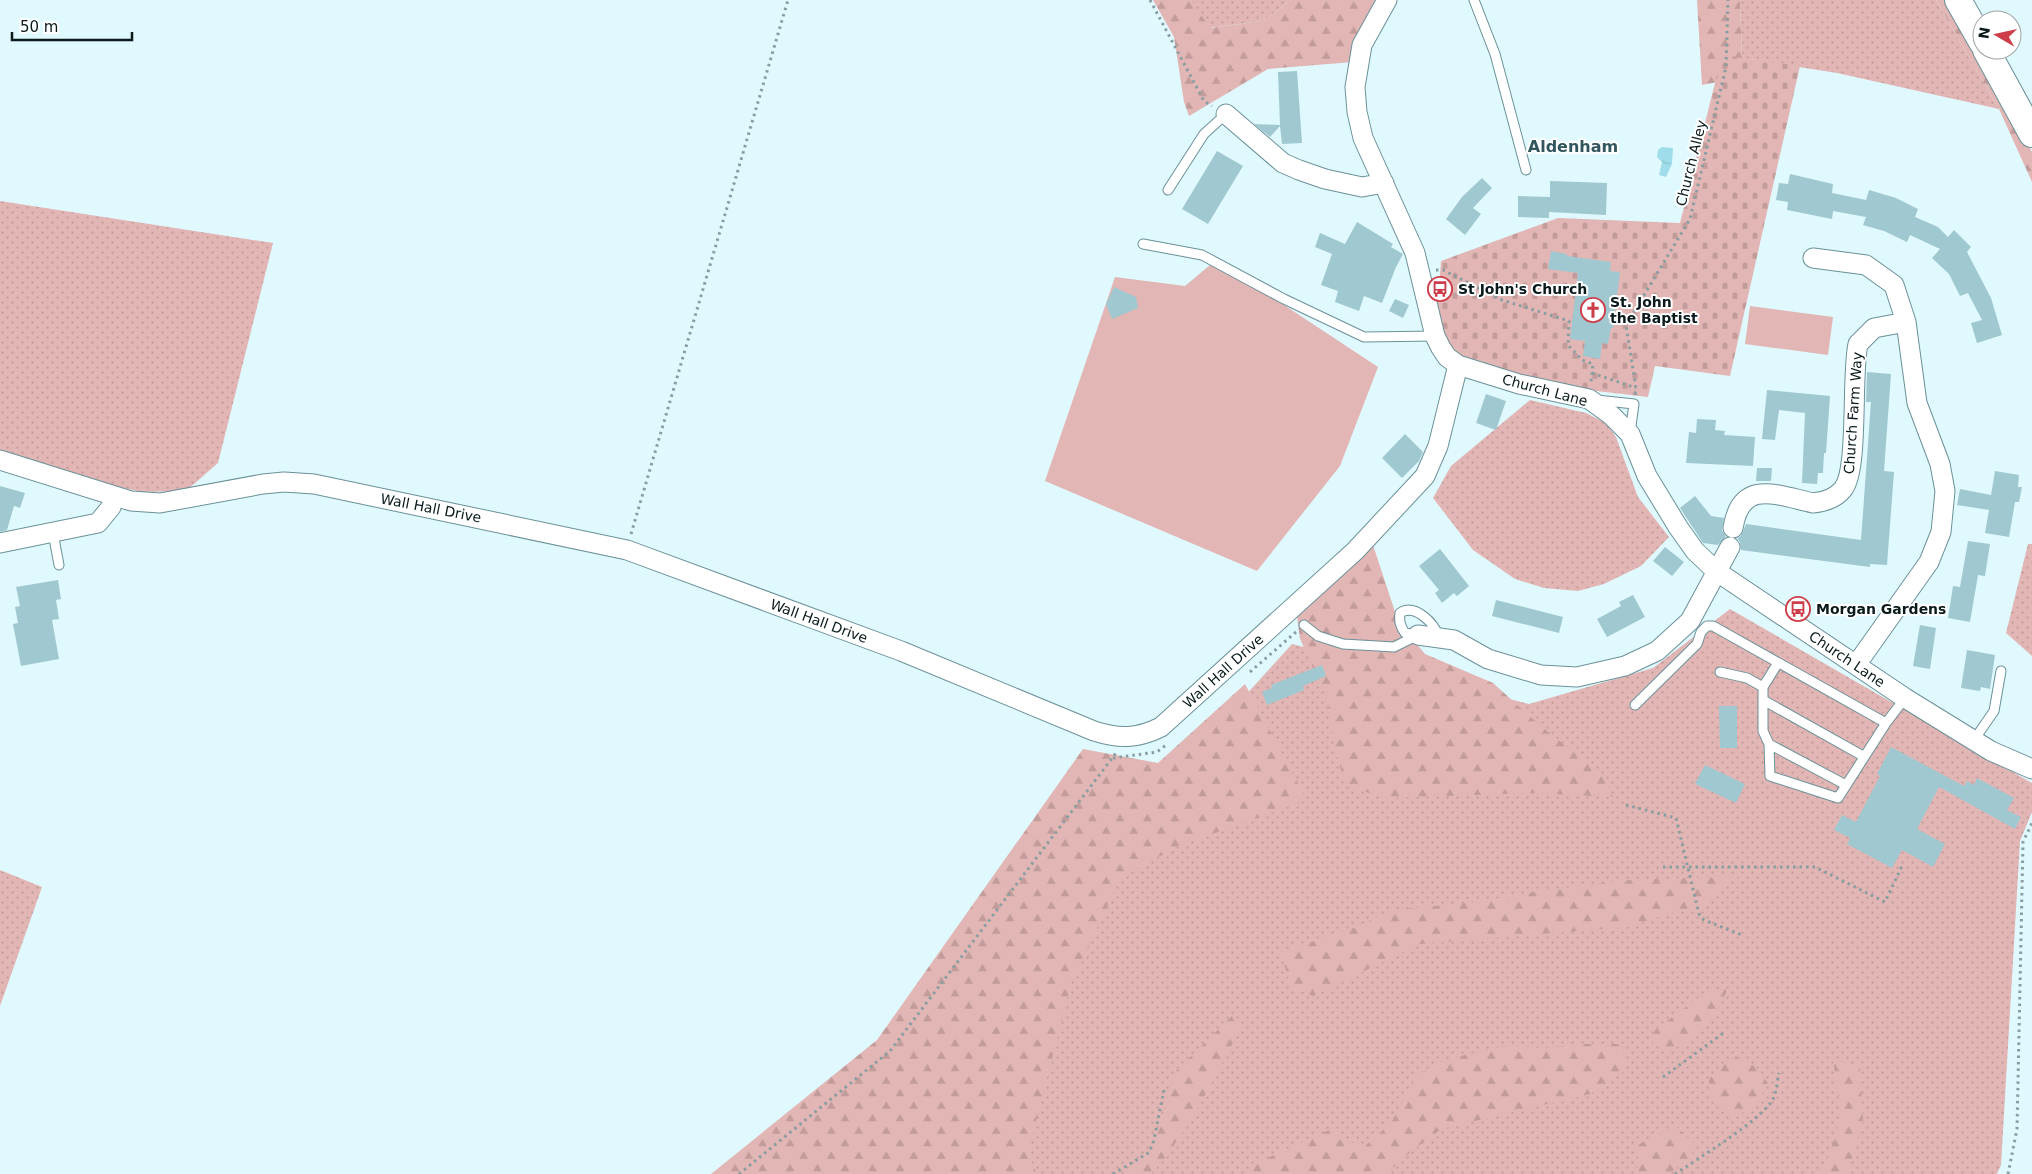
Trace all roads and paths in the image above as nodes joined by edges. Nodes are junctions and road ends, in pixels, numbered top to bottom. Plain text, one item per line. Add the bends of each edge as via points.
1 (788, 0) edge
2 (1150, 0) edge
3 (1387, 0) edge
4 (1474, 0) edge
5 (1728, 0) edge
6 (1958, 0) edge
7 (1972, 24) edge
8 (1991, 60) edge
9 (1226, 114) junction
10 (2032, 134) edge
11 (1526, 170) dead end
12 (1384, 183) junction
13 (1168, 190) dead end
14 (1143, 244) dead end
15 (1813, 258) dead end
16 (1420, 269) junction
17 (1906, 322) junction
18 (1435, 336) junction
19 (1593, 364) dead end
20 (1458, 365) junction
21 (1592, 373) dead end
22 (1636, 388) junction
23 (1589, 399) junction
24 (1634, 404) junction
25 (1630, 434) junction
26 (0, 460) edge
27 (115, 496) junction
28 (53, 533) junction
29 (0, 543) edge
30 (626, 550) junction
31 (59, 565) dead end
32 (1716, 572) junction
33 (1304, 624) dead end
34 (1696, 627) junction
35 (1418, 635) junction
36 (1439, 637) junction
37 (1778, 663) junction
38 (1856, 665) junction
39 (2001, 671) dead end
40 (1720, 672) dead end
41 (1763, 687) junction
42 (1905, 698) junction
43 (1763, 700) junction
44 (1635, 705) dead end
45 (1886, 723) junction
46 (1126, 738) junction
47 (1974, 740) junction
48 (1769, 744) junction
49 (1863, 756) junction
50 (2032, 769) edge
51 (1846, 785) junction
52 (1626, 805) dead end
53 (2032, 823) edge
54 (1902, 866) dead end
55 (1663, 867) dead end
56 (1687, 867) junction
57 (1742, 935) dead end
58 (1725, 1032) dead end
59 (1779, 1073) dead end
60 (1663, 1078) dead end
61 (1164, 1090) dead end
62 (739, 1174) edge
63 (1113, 1174) edge
64 (1675, 1174) edge
65 (2008, 1174) edge

1 - 30 path
2 - 9 path via 1204,101
3 - 12 street, Church Lane via 1362,46 1354,87 1363,138
4 - 11 lane via 1495,54
5 - 22 path, Church Alley via 1726,67 1690,219 1626,325
6 - 7 main road
8 - 10 main road
9 - 12 street via 1284,162 1299,170 1325,180 1362,187
9 - 13 lane via 1204,134
12 - 16 street, Church Lane
14 - 18 lane via 1202,255 1364,337
15 - 17 street via 1866,265 1880,274 1894,285
16 - 18 street, Church Lane
16 - 19 path via 1443,270 1502,300 1569,321 1568,344 1582,360
17 - 32 street, Church Farm Way via 1874,328 1858,344 1851,468 1844,489 1829,500 1813,503 1764,492 1749,496 1738,508 1731,537
17 - 38 street via 1917,403 1940,464 1945,491 1944,513 1929,562
18 - 20 street, Church Lane via 1447,357
20 - 23 street, Church Lane via 1519,384
20 - 46 street, Wall Hall Drive via 1438,446 1425,476 1413,490 1355,551 1161,727 1142,736
21 - 22 path
22 - 24 path, Church Alley
23 - 24 lane
23 - 25 street, Church Lane
24 - 25 lane
25 - 32 street, Church Lane via 1647,476 1678,527
26 - 27 street, Wall Hall Drive
27 - 28 street via 98,523
27 - 30 street, Wall Hall Drive via 160,503 270,484 314,484
28 - 29 street
28 - 31 lane
30 - 46 street, Wall Hall Drive via 901,651 1094,731
32 - 34 street, Church Farm Way
32 - 38 street, Church Lane
33 - 35 lane via 1318,636 1343,644 1394,647
34 - 36 street, Church Farm Way via 1658,651 1625,666 1577,677 1541,674 1497,662 1454,640
34 - 37 lane via 1713,626
34 - 44 lane via 1697,644
35 - 36 street, Church Farm Way
35 - 36 lane via 1402,628 1400,613 1406,609 1419,612
37 - 41 lane
37 - 45 lane
38 - 42 street, Church Lane
39 - 47 lane via 1994,711
40 - 41 lane via 1747,678
41 - 43 lane
42 - 45 lane
42 - 47 street, Church Lane
43 - 48 lane via 1763,731
43 - 49 lane
45 - 49 lane
46 - 62 path via 890,1051
47 - 50 street, Church Lane
48 - 51 lane
48 - 51 lane via 1770,776 1838,798
49 - 51 lane
52 - 56 path via 1676,818
53 - 65 path via 2023,842 2017,1129
54 - 56 path via 1885,902 1815,867
55 - 56 path
56 - 57 path via 1699,914 1704,920
58 - 60 path
59 - 64 path via 1773,1099 1761,1113
61 - 63 path via 1153,1144 1148,1153

